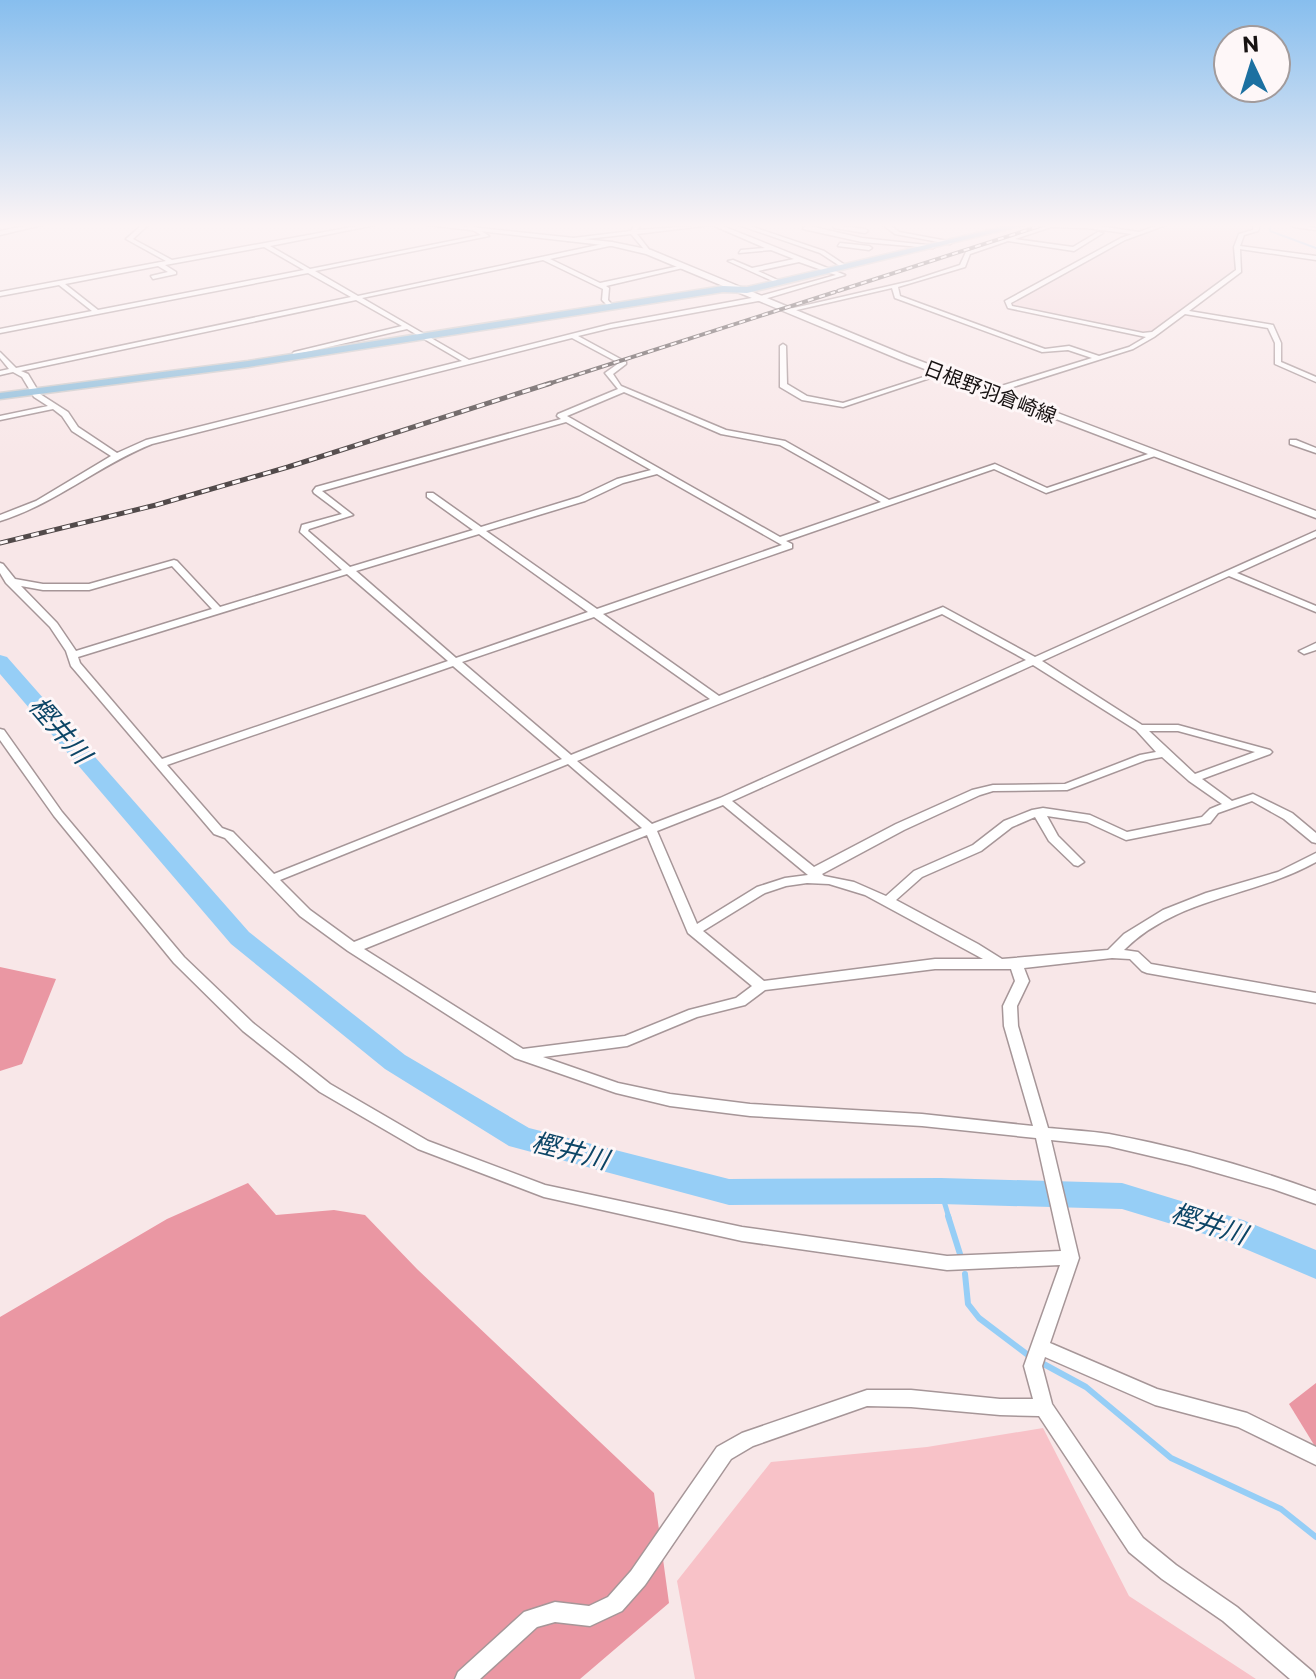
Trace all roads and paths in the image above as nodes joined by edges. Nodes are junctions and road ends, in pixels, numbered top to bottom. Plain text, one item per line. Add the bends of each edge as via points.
1 (86, 303) edge
2 (137, 303) edge
3 (331, 303) edge
4 (366, 303) edge
5 (608, 303) edge
6 (634, 303) edge
7 (736, 303) edge
8 (770, 303) edge
9 (816, 303) edge
10 (914, 303) edge
11 (1008, 303) edge
12 (1194, 303) edge
13 (611, 307) junction
14 (788, 310) junction
15 (96, 311) junction
16 (1182, 312) junction
17 (408, 327) junction
18 (0, 331) edge
19 (1154, 334) junction
20 (424, 336) junction
21 (573, 336) junction
22 (783, 346) dead end
23 (0, 354) edge
24 (292, 358) junction
25 (1098, 358) junction
26 (468, 362) junction
27 (14, 370) junction
28 (0, 373) edge
29 (941, 373) junction
30 (1316, 380) edge
31 (625, 389) junction
32 (34, 391) junction
33 (991, 392) junction
34 (0, 396) edge
35 (52, 407) junction
36 (0, 418) edge
37 (565, 420) junction
38 (1293, 442) dead end
39 (1316, 451) edge
40 (1154, 455) junction
41 (116, 456) junction
42 (658, 471) junction
43 (430, 495) dead end
44 (889, 503) junction
45 (1316, 515) edge
46 (0, 518) edge
47 (480, 529) junction
48 (1316, 534) edge
49 (779, 540) junction
50 (0, 566) edge
51 (347, 570) junction
52 (1229, 573) junction
53 (9, 581) junction
54 (1316, 609) edge
55 (218, 610) junction
56 (597, 613) junction
57 (1316, 646) edge
58 (1304, 651) dead end
59 (74, 655) junction
60 (1033, 660) junction
61 (454, 663) junction
62 (718, 700) junction
63 (1140, 728) junction
64 (0, 732) edge
65 (1163, 754) junction
66 (569, 759) junction
67 (159, 764) junction
68 (1193, 779) junction
69 (724, 800) junction
70 (1231, 805) junction
71 (1039, 813) junction
72 (650, 829) junction
73 (1316, 839) edge
74 (1316, 857) edge
75 (1078, 862) dead end
76 (817, 876) junction
77 (272, 879) junction
78 (888, 901) junction
79 (693, 930) junction
80 (353, 948) junction
81 (1112, 954) junction
82 (999, 964) junction
83 (1016, 964) junction
84 (761, 986) junction
85 (1316, 998) edge
86 (520, 1054) junction
87 (1042, 1132) junction
88 (1316, 1198) edge
89 (1071, 1258) junction
90 (1037, 1356) junction
91 (1044, 1407) junction
92 (1316, 1456) edge
93 (465, 1679) edge
94 (1306, 1679) edge

1 - 15 street
2 - 15 street
3 - 27 street
4 - 17 street
5 - 13 street
6 - 13 main road
7 - 21 street
8 - 14 main road, 日根野羽倉崎線
9 - 14 street
10 - 25 street via 1044,351 1069,348
11 - 19 street
12 - 16 street
13 - 20 main road
14 - 29 main road, 日根野羽倉崎線
15 - 18 street
16 - 19 street
16 - 30 street via 1271,326 1278,343 1277,363
17 - 20 street
17 - 24 street
19 - 25 street via 1137,346
20 - 24 main road
20 - 26 street
21 - 26 street
21 - 31 street via 624,363 609,373
22 - 29 street via 783,385 805,398 843,405
23 - 27 street
24 - 32 main road
25 - 33 street
26 - 41 street via 149,442
27 - 28 street
27 - 32 street
29 - 33 main road, 日根野羽倉崎線
31 - 37 street via 561,416
31 - 44 street via 724,432 782,443
32 - 34 main road
32 - 35 street
33 - 40 main road, 日根野羽倉崎線
35 - 36 street
35 - 41 street
37 - 42 street
37 - 51 street via 319,489 349,515 305,527 304,532
38 - 39 street
40 - 44 street via 1046,491 995,466
40 - 45 main road, 日根野羽倉崎線
41 - 46 street
42 - 47 street
42 - 49 street
43 - 47 street
44 - 49 street
47 - 51 street
47 - 56 street
48 - 52 street
49 - 56 street via 789,546
50 - 53 street
51 - 55 street
51 - 61 street
52 - 54 street
52 - 60 street
53 - 55 street via 89,587 174,563
53 - 59 street via 52,623
55 - 59 street
56 - 61 street
56 - 62 street
57 - 58 street
59 - 67 street via 75,664
60 - 62 street via 943,610
60 - 63 street
60 - 69 street
61 - 66 street
61 - 67 street
62 - 66 street
63 - 65 street
63 - 68 street via 1178,728 1266,752
64 - 89 street via 58,814 189,969 248,1027 325,1088 423,1145 544,1191 742,1234 947,1263
65 - 68 street
65 - 76 street via 1067,787 976,792 900,827
66 - 72 street
66 - 77 street
67 - 77 street via 218,831 229,835
68 - 70 street
69 - 72 street
69 - 76 street
70 - 71 street via 1206,820 1126,836 1090,819
70 - 73 street via 1253,797
71 - 75 street via 1053,838
71 - 78 street via 1019,818 977,848 929,867
72 - 79 street
72 - 80 street
74 - 81 street via 1281,875 1168,911 1128,936
76 - 78 street via 849,883
76 - 79 street via 763,889 737,902 713,924
77 - 80 street via 305,913
78 - 82 street
79 - 84 street
80 - 86 street
81 - 83 street
81 - 85 street via 1133,955 1147,968
82 - 83 street
82 - 84 street via 935,964
83 - 87 street via 1022,981 1010,1006 1011,1026
84 - 86 street via 740,1002 694,1013 627,1041
86 - 87 street via 616,1088 683,1102
87 - 88 street via 1108,1140 1189,1159
87 - 89 street
89 - 90 street
90 - 91 street
90 - 92 street via 1155,1397 1241,1419
91 - 93 street via 867,1398 748,1439 724,1453 615,1604 590,1616 555,1612 531,1619
91 - 94 street via 1136,1545 1230,1614

